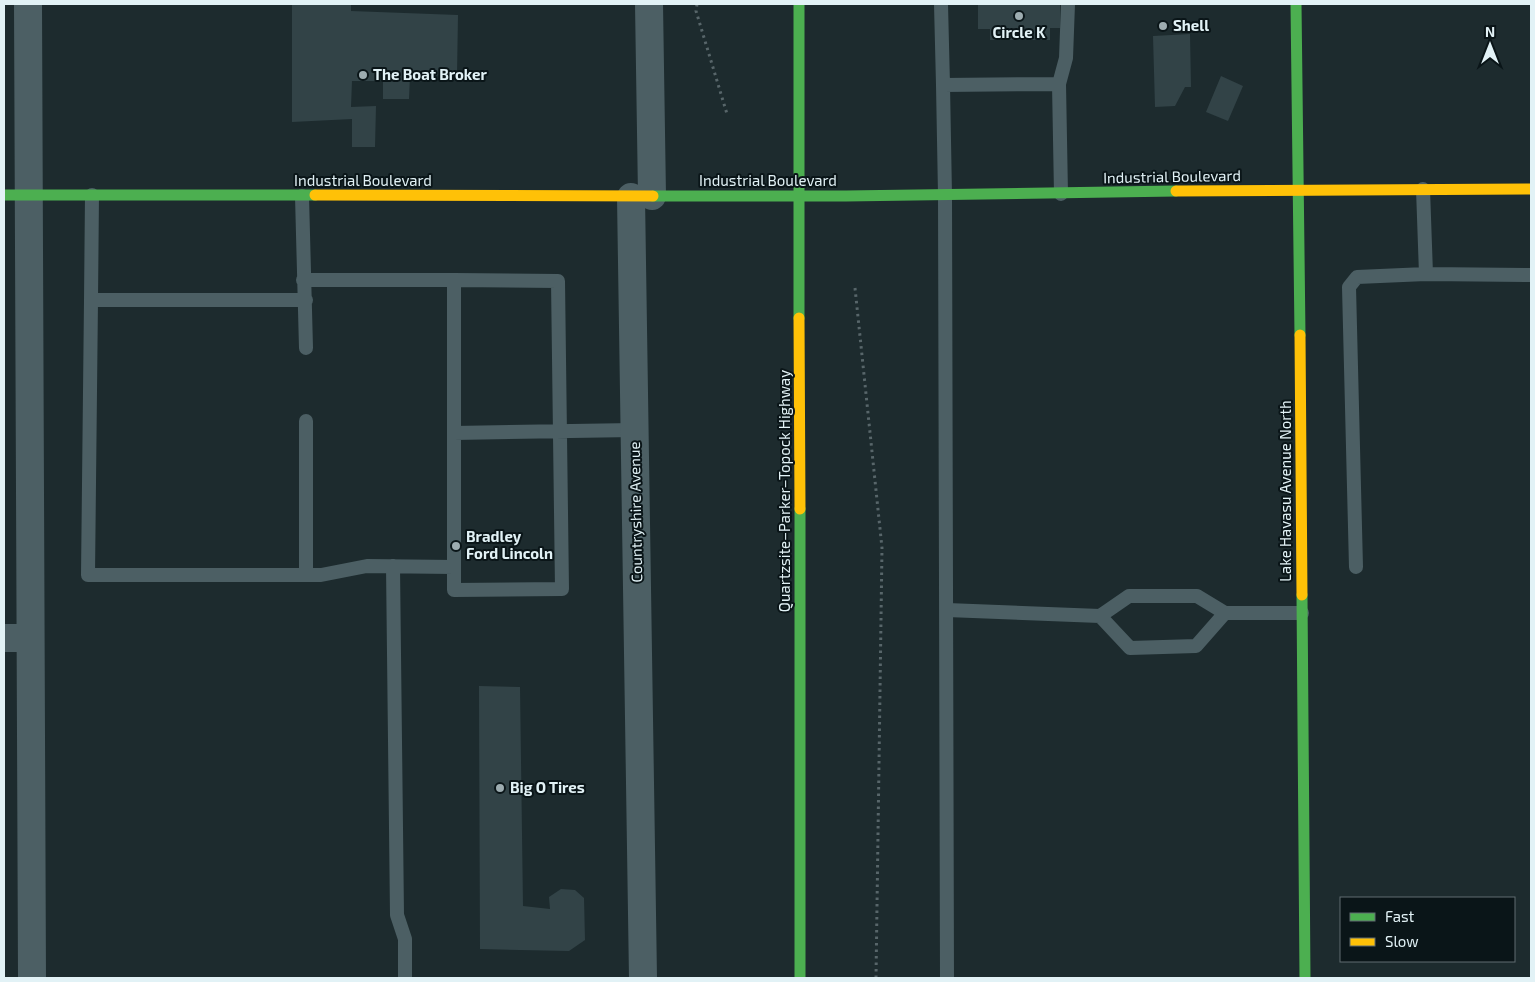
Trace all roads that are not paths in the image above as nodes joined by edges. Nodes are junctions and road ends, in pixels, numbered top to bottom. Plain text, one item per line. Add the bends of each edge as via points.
1 (28, 4) edge
2 (649, 4) edge
3 (799, 4) edge
4 (940, 4) edge
5 (1068, 4) edge
6 (1296, 4) edge
7 (1059, 84) junction
8 (943, 85) junction
9 (1423, 189) junction
10 (1531, 189) edge
11 (1299, 190) junction
12 (1061, 194) junction
13 (17, 195) edge
14 (92, 195) junction
15 (945, 195) junction
16 (302, 196) junction
17 (642, 196) junction
18 (800, 196) junction
19 (1426, 274) junction
20 (1531, 274) edge
21 (303, 280) junction
22 (454, 280) junction
23 (91, 300) junction
24 (306, 300) junction
25 (306, 348) dead end
26 (306, 421) dead end
27 (560, 430) junction
28 (634, 430) junction
29 (454, 433) junction
30 (393, 566) junction
31 (454, 567) junction
32 (1356, 567) dead end
33 (306, 575) junction
34 (947, 610) junction
35 (1225, 613) junction
36 (1302, 613) junction
37 (1100, 616) junction
38 (17, 638) edge
39 (32, 978) edge
40 (405, 978) edge
41 (643, 978) edge
42 (800, 978) edge
43 (947, 978) edge
44 (1305, 978) edge

1 - 13 street
2 - 17 street, Countryshire Avenue
3 - 18 main road, Quartzsite–Parker–Topock Highway
4 - 8 lane
5 - 7 lane via 1066,58
6 - 11 main road, Lake Havasu Avenue North
7 - 8 lane
7 - 12 lane
8 - 15 lane
9 - 10 main road, Industrial Boulevard
9 - 11 main road, Industrial Boulevard
9 - 19 lane
11 - 12 main road, Industrial Boulevard
11 - 36 main road, Lake Havasu Avenue North
12 - 15 main road, Industrial Boulevard
13 - 14 main road, Industrial Boulevard
13 - 38 street
14 - 16 main road, Industrial Boulevard
14 - 23 lane
15 - 18 main road, Industrial Boulevard
15 - 34 lane
16 - 17 main road, Industrial Boulevard
16 - 21 lane
17 - 18 main road, Industrial Boulevard
17 - 28 street, Countryshire Avenue
18 - 42 main road, Quartzsite–Parker–Topock Highway
19 - 20 lane
19 - 32 lane via 1357,277 1349,286
21 - 22 lane
21 - 24 lane
22 - 27 lane via 558,282
22 - 29 lane
23 - 24 lane
23 - 33 lane via 88,575
24 - 25 lane
26 - 33 lane
27 - 28 lane
27 - 29 lane
27 - 31 lane via 562,590 454,590
28 - 41 street, Countryshire Avenue
29 - 31 lane
30 - 31 lane
30 - 33 lane via 367,566
30 - 40 lane via 397,915 406,939
34 - 37 lane
34 - 43 lane
35 - 36 lane
35 - 37 lane via 1197,596 1130,596
35 - 37 lane via 1196,646 1130,648
36 - 44 main road, Lake Havasu Avenue North
38 - 39 street

